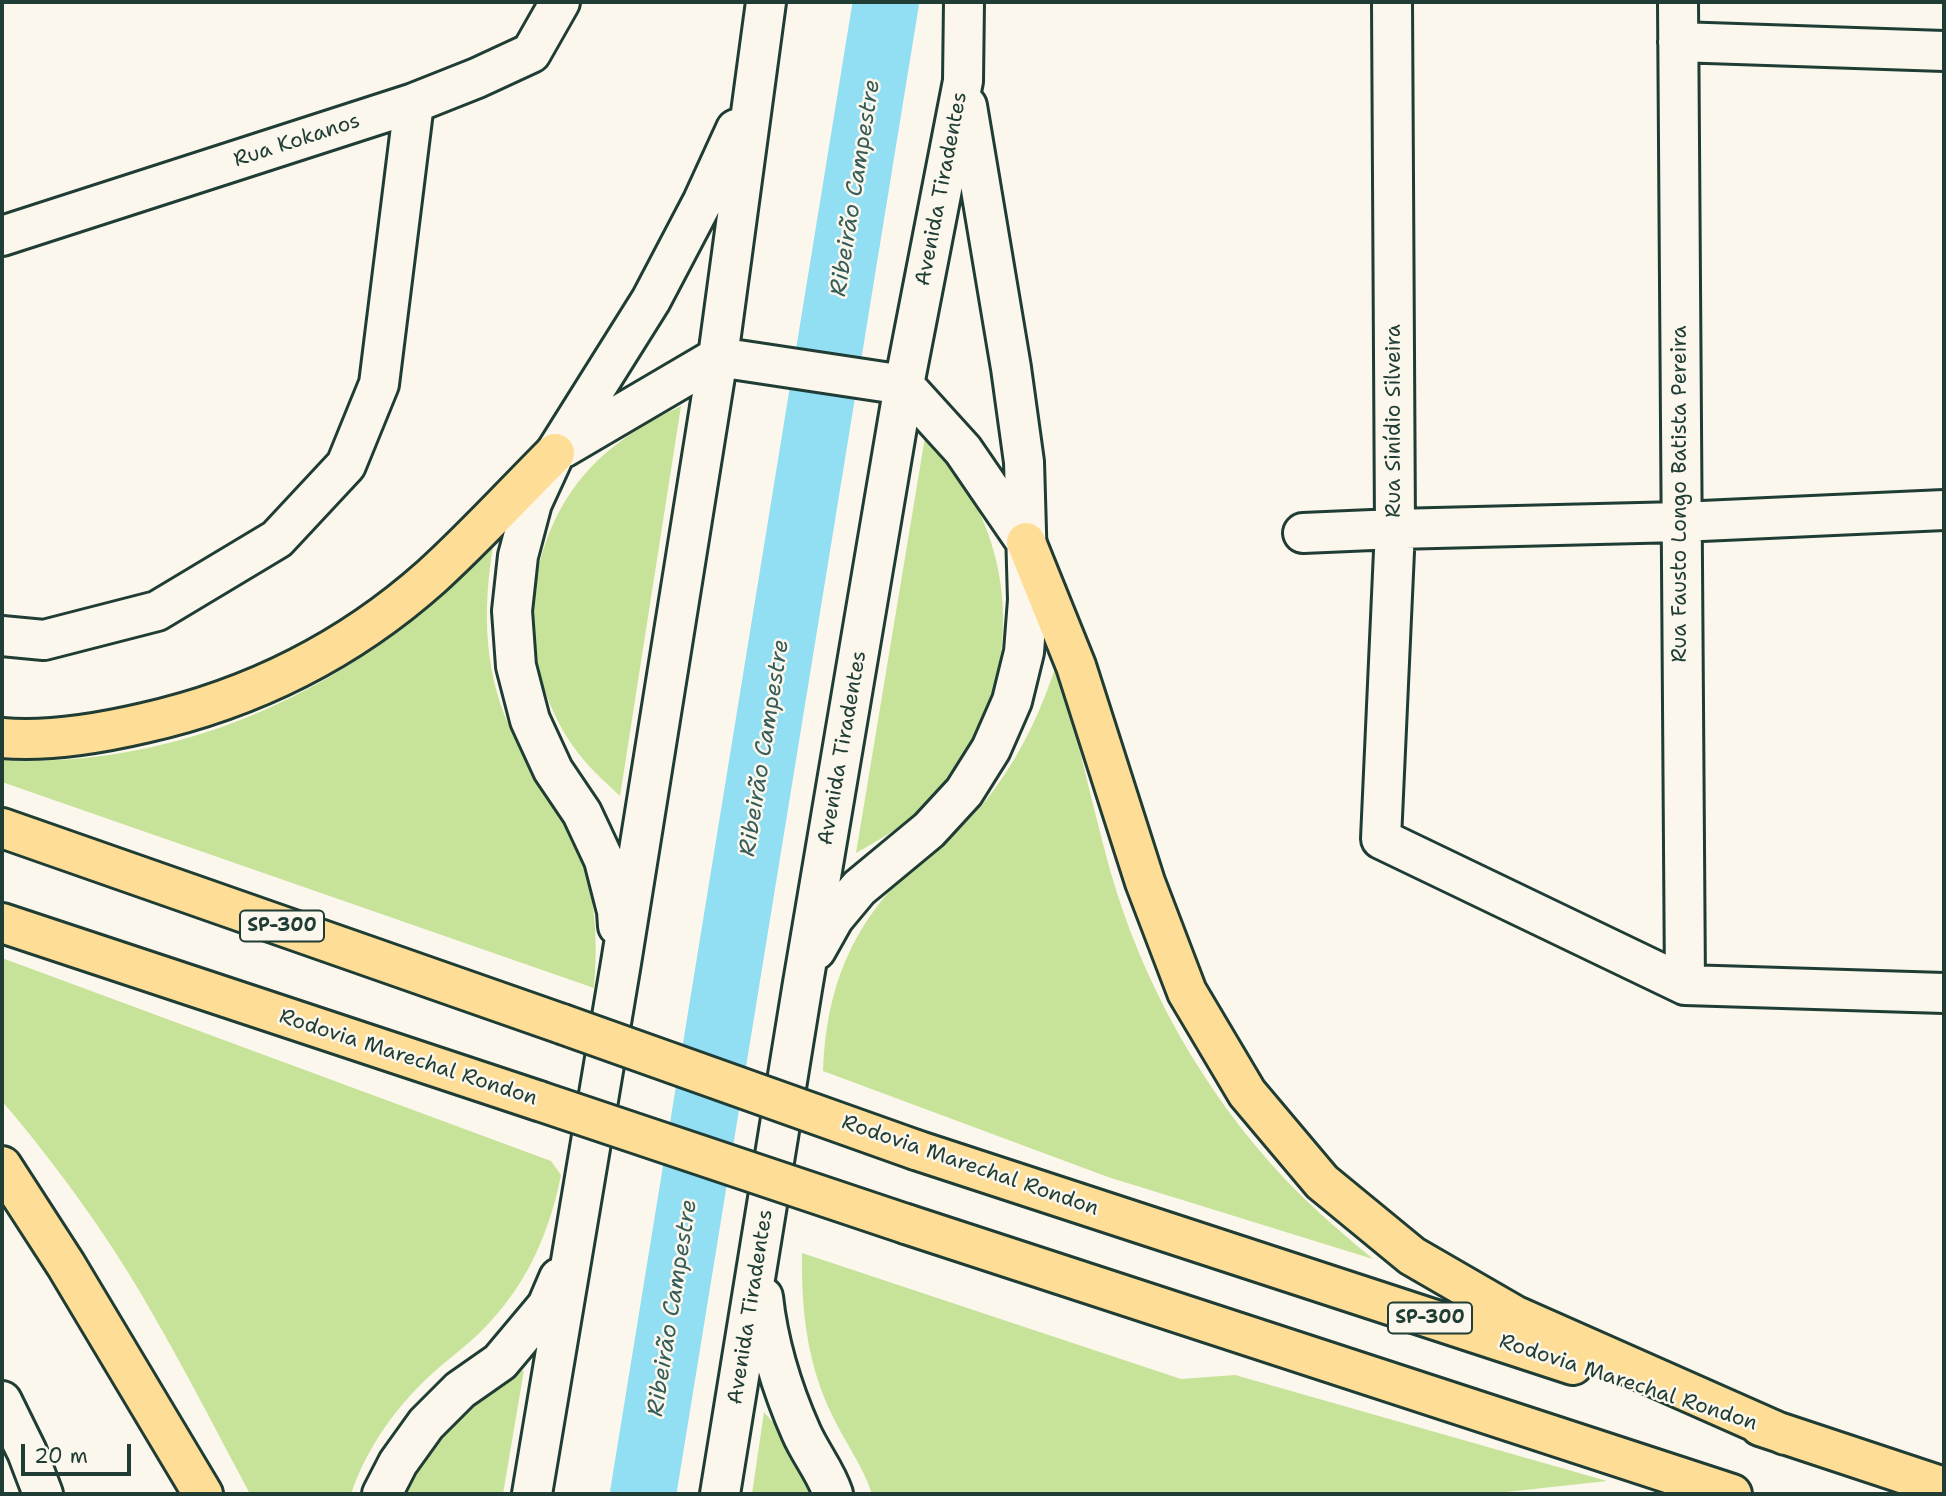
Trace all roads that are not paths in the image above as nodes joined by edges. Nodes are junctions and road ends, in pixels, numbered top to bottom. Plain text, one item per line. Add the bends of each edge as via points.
1 (560, 2) edge
2 (766, 2) edge
3 (964, 2) edge
4 (1392, 2) edge
5 (1678, 2) edge
6 (1678, 42) junction
7 (1944, 51) edge
8 (963, 81) junction
9 (752, 95) junction
10 (414, 103) junction
11 (2, 236) edge
12 (724, 358) junction
13 (892, 383) junction
14 (555, 453) junction
15 (1944, 510) edge
16 (1680, 522) junction
17 (1395, 529) junction
18 (1303, 533) dead end
19 (1026, 542) junction
20 (2, 636) edge
21 (2, 738) edge
22 (2, 828) edge
23 (2, 923) edge
24 (621, 963) junction
25 (1685, 985) junction
26 (802, 989) junction
27 (1944, 993) edge
28 (2, 1166) edge
29 (575, 1237) junction
30 (759, 1260) junction
31 (2, 1401) edge
32 (1786, 1435) junction
33 (1944, 1487) edge
34 (43, 1494) edge
35 (203, 1494) edge
36 (382, 1494) edge
37 (532, 1494) edge
38 (720, 1494) edge
39 (833, 1494) edge
40 (1732, 1494) edge

1 - 10 main road, Rua Kokanos via 531,53
2 - 9 main road
3 - 8 main road, Avenida Tiradentes
4 - 17 main road, Rua Sinídio Silveira
5 - 6 main road, Rua Fausto Longo Batista Pereira
6 - 7 main road
6 - 16 main road, Rua Fausto Longo Batista Pereira
8 - 13 main road, Avenida Tiradentes
8 - 19 main road via 1015,395 1024,462
9 - 12 main road
9 - 14 main road via 651,300
10 - 11 main road, Rua Kokanos
10 - 20 main road via 379,384 346,465 277,539 157,611 44,640
12 - 13 main road
12 - 14 main road
12 - 24 main road
13 - 19 main road via 963,450
13 - 26 main road, Avenida Tiradentes
14 - 21 highway via 431,577 359,634 279,679 193,712 104,732
14 - 24 main road via 532,503 518,556 512,611 516,666 530,720 604,860 617,911
15 - 16 main road
16 - 17 main road
16 - 25 main road, Rua Fausto Longo Batista Pereira
17 - 18 main road
17 - 25 main road, Rua Sinídio Silveira via 1381,839
19 - 26 main road via 1024,652 1012,701 991,749 964,792 929,830 859,888 834,918
19 - 32 highway via 1076,667 1145,882 1187,992 1247,1093 1322,1182 1412,1256 1514,1315
22 - 32 highway, Rodovia Marechal Rondon / SP-300, bridge via 916,1150
23 - 40 highway, Rodovia Marechal Rondon, bridge
24 - 29 main road
25 - 27 main road
26 - 30 main road, Avenida Tiradentes
28 - 35 highway
29 - 36 main road via 547,1306 500,1362 460,1390 426,1424
29 - 37 main road
30 - 38 main road, Avenida Tiradentes
30 - 39 main road via 765,1320 779,1378
31 - 34 main road
32 - 33 highway, Rodovia Marechal Rondon / SP-300

